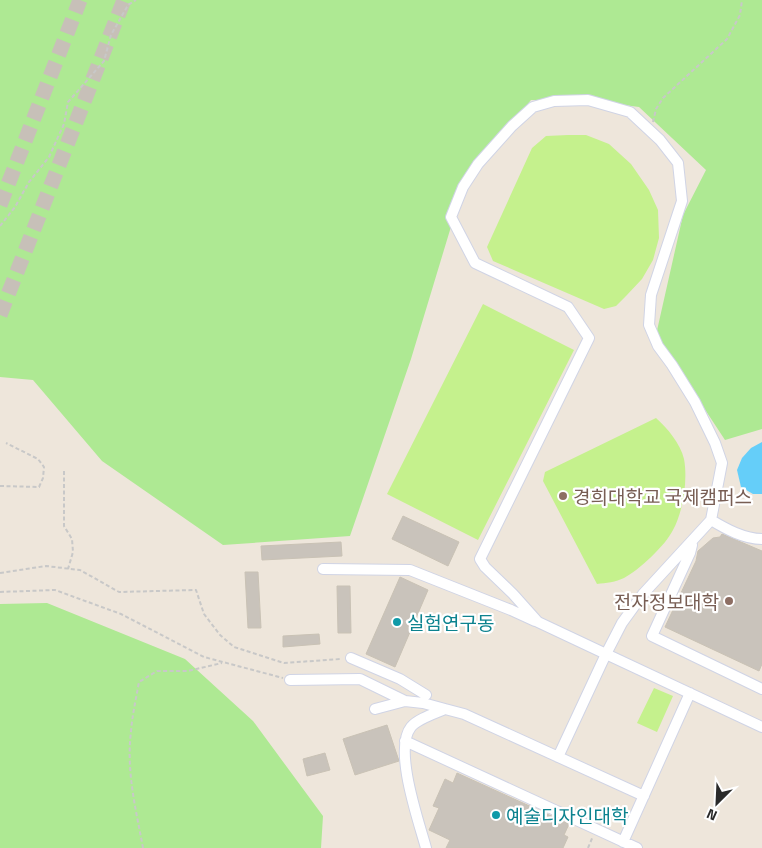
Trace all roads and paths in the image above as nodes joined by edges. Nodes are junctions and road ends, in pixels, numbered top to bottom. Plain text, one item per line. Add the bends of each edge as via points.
1 (136, 0) edge
2 (742, 0) edge
3 (650, 131) junction
4 (0, 226) edge
5 (6, 443) dead end
6 (64, 471) dead end
7 (0, 486) edge
8 (711, 520) junction
9 (762, 539) edge
10 (693, 541) junction
11 (68, 569) junction
12 (323, 569) dead end
13 (0, 573) edge
14 (0, 592) edge
15 (538, 622) junction
16 (606, 654) junction
17 (351, 658) joint
18 (224, 662) junction
19 (290, 680) joint
20 (762, 689) edge
21 (690, 693) junction
22 (426, 696) dead end
23 (405, 701) junction
24 (375, 709) dead end
25 (445, 709) junction
26 (762, 727) edge
27 (405, 741) junction
28 (558, 757) junction
29 (644, 796) junction
30 (623, 842) junction
31 (143, 848) edge
32 (426, 848) edge
33 (637, 848) edge

1 - 4 path via 128,5 111,35 104,62 68,102 64,124 49,157
2 - 3 path via 740,15 727,38 663,98
3 - 8 street via 678,163 682,201 651,295 649,325 658,346 695,402 722,463
3 - 15 street via 630,112 588,100 554,101 533,107 478,164 463,187 451,218 475,263 568,307 589,338 480,558
5 - 7 path via 38,459 44,467 43,478 39,487
6 - 11 path via 64,526 72,539 73,552
8 - 9 street via 728,530
8 - 10 street
10 - 16 street via 643,594
10 - 20 street via 652,636
11 - 13 path via 46,566
11 - 17 path via 80,570 119,592 196,590 204,614 220,636 234,647 284,663
12 - 15 street via 410,570
14 - 18 path via 55,590 121,614 204,657
15 - 16 street
16 - 21 street
16 - 28 street
17 - 22 street via 400,679
18 - 19 path
18 - 31 path via 188,671 157,671 139,682 130,733 130,771
19 - 23 street via 360,679
21 - 26 street
21 - 29 street
23 - 24 street
23 - 25 street
25 - 27 street via 411,727
25 - 28 street via 464,714
27 - 30 street
27 - 32 street via 406,771
28 - 29 street
29 - 30 street
30 - 33 street

